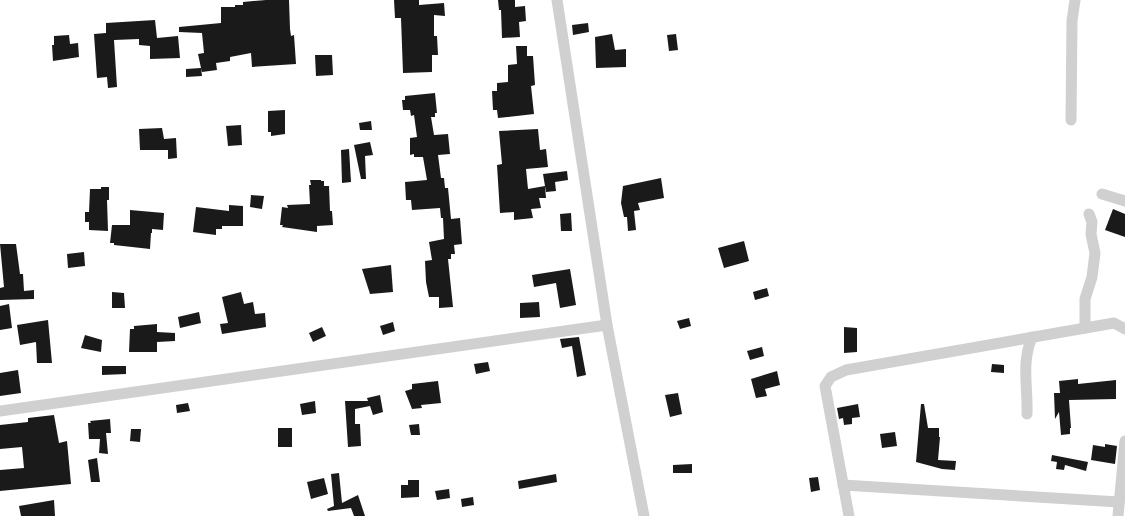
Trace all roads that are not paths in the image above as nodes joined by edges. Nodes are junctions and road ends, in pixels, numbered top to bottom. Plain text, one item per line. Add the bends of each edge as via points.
1 (557, 0) edge
2 (1075, 0) edge
3 (1071, 120) dead end
4 (1102, 194) dead end
5 (1125, 201) edge
6 (1089, 214) dead end
7 (608, 325) junction
8 (1085, 328) junction
9 (1125, 329) edge
10 (1032, 337) junction
11 (0, 410) edge
12 (1027, 414) dead end
13 (1125, 440) edge
14 (843, 485) junction
15 (1121, 497) edge
16 (644, 516) edge
17 (849, 516) edge
18 (1118, 516) edge

1 - 7 street
2 - 3 street
4 - 5 street
6 - 8 street via 1095,253 1085,300
7 - 11 street
7 - 16 street
8 - 9 street via 1114,323
8 - 10 street
10 - 12 street via 1025,371
10 - 14 street via 846,370 831,377 826,386
13 - 15 street
14 - 15 street
14 - 17 street
15 - 18 street

